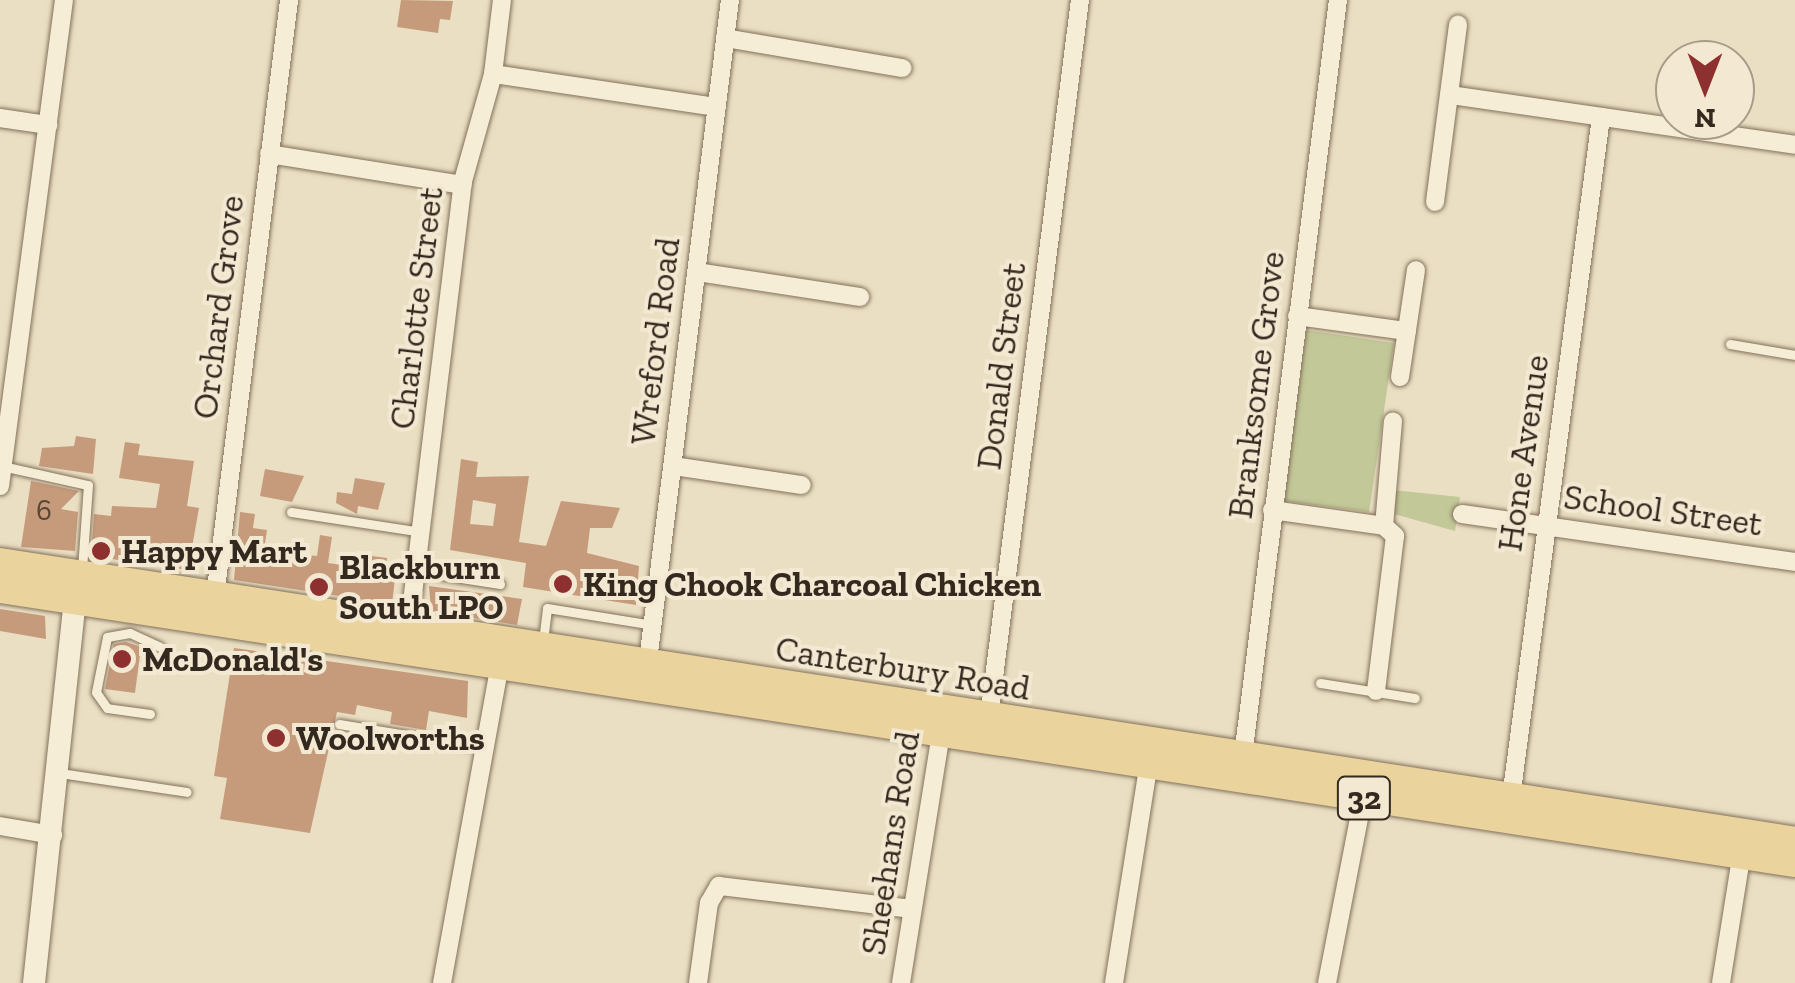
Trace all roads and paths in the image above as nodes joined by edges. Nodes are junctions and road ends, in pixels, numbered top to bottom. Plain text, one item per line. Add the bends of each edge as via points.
1 (64, 0) edge
2 (289, 0) edge
3 (502, 0) edge
4 (730, 0) edge
5 (1080, 0) edge
6 (1338, 0) edge
7 (1458, 24) dead end
8 (725, 38) junction
9 (902, 68) dead end
10 (493, 74) junction
11 (1450, 95) junction
12 (717, 108) junction
13 (1602, 117) junction
14 (0, 118) edge
15 (48, 126) junction
16 (1795, 145) edge
17 (269, 154) junction
18 (463, 185) junction
19 (1435, 202) dead end
20 (1416, 270) dead end
21 (697, 272) junction
22 (860, 296) dead end
23 (1297, 316) junction
24 (1406, 331) junction
25 (1730, 344) dead end
26 (1795, 354) edge
27 (8, 359) edge
28 (1400, 377) dead end
29 (1393, 420) dead end
30 (1, 466) edge
31 (673, 466) junction
32 (0, 486) edge
33 (802, 486) dead end
34 (1272, 510) junction
35 (290, 512) dead end
36 (1462, 514) dead end
37 (1384, 526) junction
38 (1546, 526) junction
39 (421, 532) junction
40 (0, 562) edge
41 (1795, 562) edge
42 (416, 571) junction
43 (500, 584) dead end
44 (0, 588) edge
45 (84, 593) junction
46 (213, 609) junction
47 (652, 624) junction
48 (410, 627) junction
49 (160, 646) dead end
50 (542, 648) junction
51 (502, 655) junction
52 (646, 677) junction
53 (1320, 683) dead end
54 (1376, 692) junction
55 (1415, 698) dead end
56 (150, 714) dead end
57 (942, 723) junction
58 (339, 724) dead end
59 (987, 730) junction
60 (486, 748) junction
61 (1150, 754) junction
62 (1242, 769) junction
63 (60, 774) junction
64 (187, 792) dead end
65 (1363, 798) junction
66 (1511, 798) junction
67 (0, 826) edge
68 (52, 835) junction
69 (1795, 842) edge
70 (1743, 845) junction
71 (1795, 861) edge
72 (912, 909) junction
73 (34, 983) edge
74 (442, 983) edge
75 (698, 983) edge
76 (901, 983) edge
77 (1114, 983) edge
78 (1327, 983) edge
79 (1721, 983) edge

1 - 15 street
2 - 17 street, Orchard Grove
3 - 10 street, Charlotte Street
4 - 8 street, Wreford Road
5 - 59 street, Donald Street
6 - 23 street, Branksome Grove
7 - 11 street
8 - 9 street
8 - 12 street, Wreford Road
10 - 12 street
10 - 18 street, Charlotte Street
11 - 13 street
11 - 19 street
12 - 21 street, Wreford Road
13 - 16 street
13 - 38 street, Hone Avenue
14 - 15 street
15 - 27 street
17 - 18 street
17 - 46 street, Orchard Grove
18 - 39 street, Charlotte Street
20 - 24 street
21 - 22 street
21 - 31 street, Wreford Road
23 - 24 street
23 - 34 street, Branksome Grove
24 - 28 street
25 - 26 lane
27 - 30 street
29 - 37 street
30 - 32 street
30 - 45 lane via 88,485 78,560
31 - 33 street
31 - 47 street, Wreford Road
34 - 37 street
34 - 62 street, Branksome Grove
35 - 39 lane
36 - 38 street, School Street
37 - 54 street via 1397,547
38 - 41 street, School Street
38 - 66 street, Hone Avenue
39 - 42 street, Charlotte Street
40 - 45 main road, Canterbury Road / 32
42 - 43 lane
42 - 48 street, Charlotte Street
44 - 45 main road, Canterbury Road / 32
45 - 46 main road, Canterbury Road / 32
45 - 63 street
46 - 48 main road, Canterbury Road / 32
46 - 51 main road, Canterbury Road / 32
47 - 50 lane via 548,608
47 - 52 street, Wreford Road
48 - 51 main road, Canterbury Road / 32
49 - 56 lane via 130,633 108,637 96,692 107,708
50 - 51 main road, Canterbury Road / 32
50 - 52 main road, Canterbury Road / 32
51 - 52 main road, Canterbury Road / 32
51 - 60 street
52 - 57 main road, Canterbury Road / 32
53 - 54 lane
54 - 55 lane
57 - 59 main road, Canterbury Road / 32
57 - 72 street, Sheehans Road
58 - 60 lane
59 - 61 main road, Canterbury Road / 32
60 - 74 street
61 - 62 main road, Canterbury Road / 32
61 - 77 street
62 - 65 main road, Canterbury Road / 32
62 - 66 main road, Canterbury Road / 32
63 - 64 lane
63 - 68 street
65 - 70 main road, Canterbury Road / 32
65 - 78 street
66 - 70 main road, Canterbury Road / 32
67 - 68 street
68 - 73 street
69 - 70 main road, Canterbury Road / 32
70 - 71 main road, Canterbury Road / 32
70 - 79 street
72 - 75 street via 719,886 709,902
72 - 76 street, Sheehans Road

